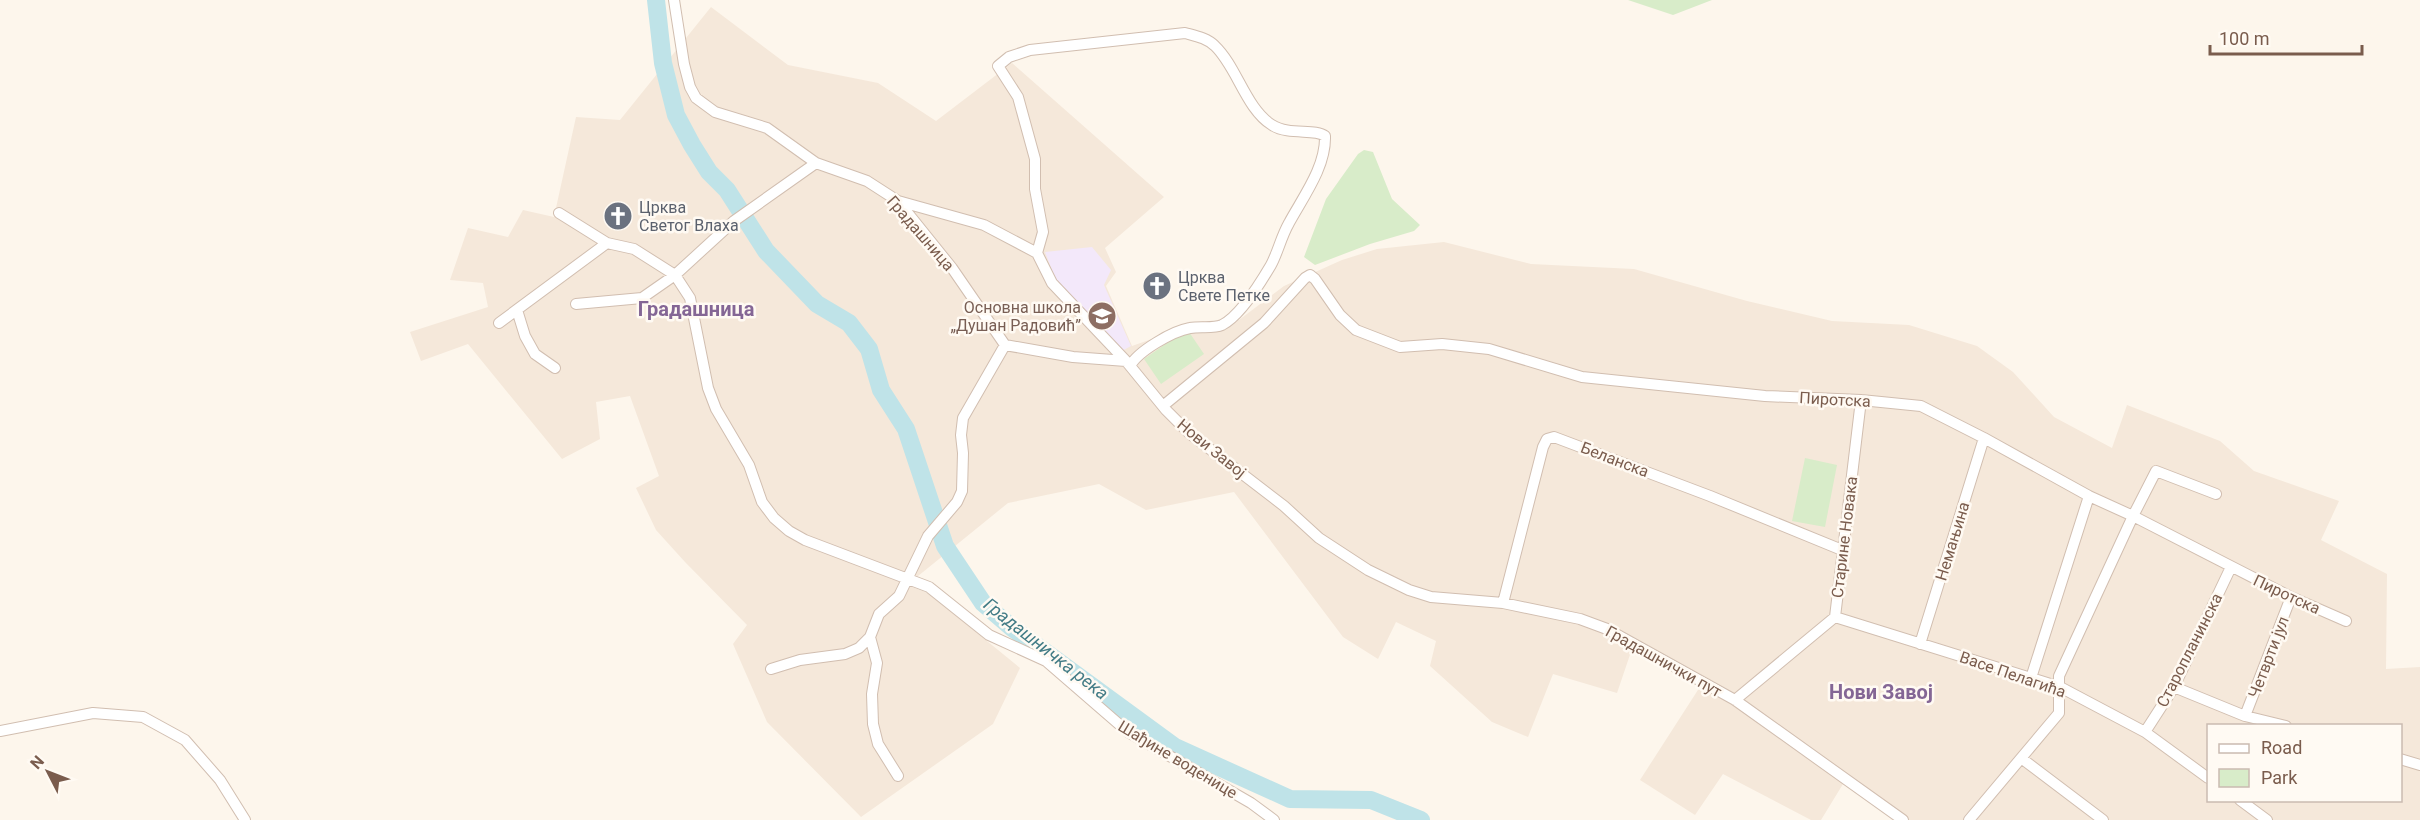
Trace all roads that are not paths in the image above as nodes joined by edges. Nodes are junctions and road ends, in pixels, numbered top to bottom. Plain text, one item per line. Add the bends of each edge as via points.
1 (674, 0) edge
2 (816, 163) junction
3 (898, 201) junction
4 (559, 213) dead end
5 (607, 243) junction
6 (1036, 253) junction
7 (675, 275) junction
8 (576, 304) dead end
9 (517, 310) junction
10 (499, 323) dead end
11 (1005, 345) junction
12 (1128, 363) junction
13 (555, 368) dead end
14 (1861, 399) junction
15 (1164, 405) junction
16 (1984, 438) junction
17 (2216, 494) dead end
18 (2088, 496) junction
19 (2133, 516) junction
20 (1301, 522) joint
21 (1842, 550) junction
22 (2231, 567) junction
23 (905, 579) junction
24 (2291, 597) junction
25 (1503, 603) junction
26 (1835, 617) junction
27 (2346, 621) dead end
28 (870, 637) junction
29 (1920, 644) junction
30 (771, 669) dead end
31 (2031, 678) junction
32 (2060, 687) junction
33 (2174, 687) junction
34 (1735, 700) junction
35 (2245, 716) junction
36 (2278, 724) edge
37 (0, 731) edge
38 (2145, 732) junction
39 (2022, 758) junction
40 (2402, 760) edge
41 (2420, 765) edge
42 (898, 776) dead end
43 (2207, 776) edge
44 (2241, 802) edge
45 (245, 820) edge
46 (1274, 820) edge
47 (1903, 820) edge
48 (1970, 820) edge
49 (2103, 820) edge
50 (2267, 820) edge

1 - 2 street, Градашница via 684,64 696,98 715,112 767,128
2 - 3 street, Градашница via 867,181
2 - 7 street via 734,221
3 - 6 street via 984,225
3 - 11 street, Градашница via 952,268
4 - 5 street
5 - 7 street via 634,249
5 - 9 street
6 - 12 street via 1052,283
6 - 12 street via 1043,232 1035,189 1035,159 1018,97 998,66 1009,57 1030,50 1185,33 1215,46 1255,108 1271,125 1289,132 1321,132 1325,136 1314,178 1271,265 1238,312 1221,326 1188,328 1161,340
7 - 8 street via 642,298
7 - 23 street via 690,298 694,330 716,409 749,465 762,502 774,519 805,540
9 - 10 street
9 - 13 street via 535,354
11 - 12 street
11 - 23 street via 963,418 962,491 950,512 928,536
12 - 15 street, Нови Завој
14 - 15 street, Пиротска via 1765,396 1582,377 1489,349 1442,344 1400,347 1356,330 1310,275 1264,323
14 - 16 street, Пиротска via 1921,406
14 - 21 street, Старине Новака
15 - 20 street, Нови Завој via 1189,433
16 - 18 street, Пиротска
16 - 29 street, Немањина
17 - 19 street via 2156,471
18 - 19 street, Пиротска
18 - 31 street
19 - 22 street, Пиротска
19 - 32 street via 2059,676
20 - 25 street, Градашнички пут via 1347,558 1409,590 1431,597
21 - 25 street, Беланска via 1554,436 1543,447
21 - 26 street, Старине Новака
22 - 24 street, Пиротска
22 - 33 street, Старопланинска
23 - 28 street via 899,596 879,615
23 - 46 street, Шађине воденице via 929,587 989,634 1046,661 1128,732 1251,802
24 - 27 street, Пиротска
24 - 35 street, Четврти јул
25 - 34 street, Градашнички пут via 1607,628
26 - 29 street, Васе Пелагића
26 - 34 street, Старине Новака
28 - 30 street via 860,648 845,654 800,660
28 - 42 street via 876,663 873,724 878,744
29 - 31 street, Васе Пелагића
31 - 32 street, Васе Пелагића
32 - 38 street, Васе Пелагића
32 - 39 street via 2059,712
33 - 35 street
33 - 38 street, Старопланинска
34 - 47 street, Градашнички пут
35 - 36 street
37 - 45 street via 93,713 143,717 185,740 220,780
38 - 43 street, Васе Пелагића
39 - 48 street
39 - 49 street
40 - 41 street
44 - 50 street

